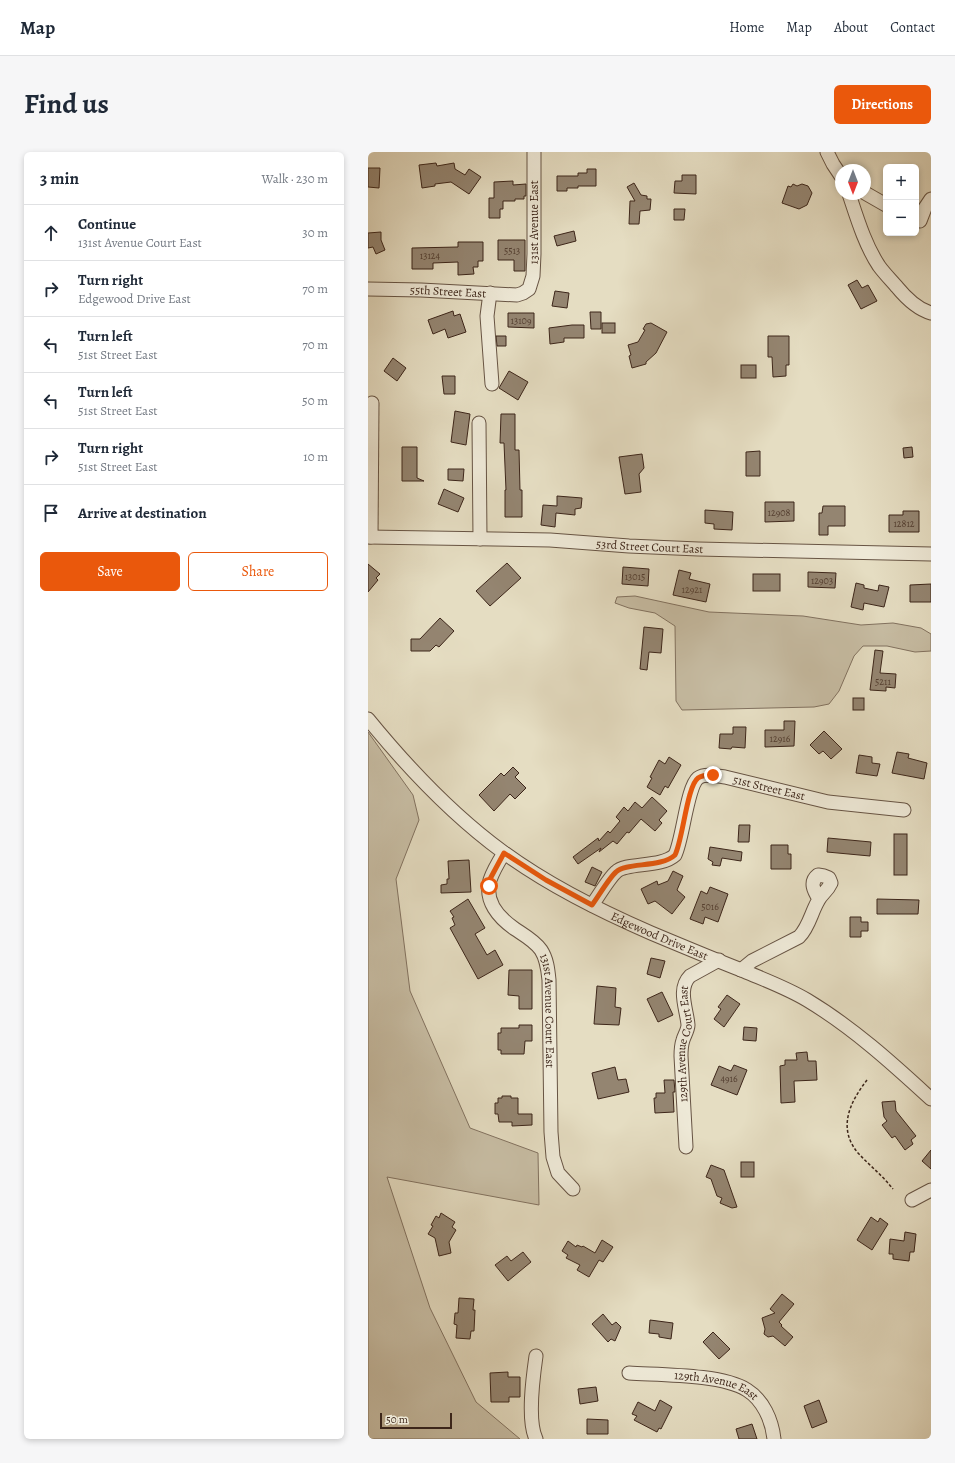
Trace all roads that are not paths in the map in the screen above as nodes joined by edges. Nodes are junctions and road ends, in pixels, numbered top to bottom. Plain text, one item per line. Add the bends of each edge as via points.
1 (534, 152) edge
2 (827, 152) edge
3 (835, 167) edge
4 (871, 197) edge
5 (931, 199) edge
6 (851, 200) edge
7 (883, 203) edge
8 (922, 222) edge
9 (368, 289) edge
10 (526, 292) joint
11 (490, 293) junction
12 (931, 314) edge
13 (492, 384) dead end
14 (372, 403) dead end
15 (479, 423) dead end
16 (369, 537) edge
17 (480, 539) junction
18 (931, 554) edge
19 (368, 719) edge
20 (904, 810) dead end
21 (504, 853) junction
22 (819, 899) dead end
23 (592, 905) junction
24 (719, 960) junction
25 (741, 970) junction
26 (931, 1099) edge
27 (686, 1147) dead end
28 (573, 1188) dead end
29 (931, 1190) edge
30 (912, 1200) dead end
31 (536, 1356) dead end
32 (629, 1373) dead end
33 (536, 1439) edge
34 (774, 1439) edge

1 - 10 street, 131st Avenue East via 534,257 531,284
2 - 3 street
4 - 7 street
5 - 8 street via 925,208
6 - 12 street via 871,253 879,266 905,297
9 - 11 street, 55th Street East
10 - 11 street, 55th Street East via 517,295
11 - 13 street via 487,316
14 - 16 street
15 - 17 street
16 - 17 street, 53rd Street Court East
17 - 18 street, 53rd Street Court East via 550,540 698,549
19 - 21 street, Edgewood Drive East via 426,786
20 - 23 street, 51st Street East via 828,802 725,777 700,777 690,795 675,855 663,861 616,871
21 - 23 street, Edgewood Drive East
21 - 28 street, 131st Avenue Court East via 490,879 489,895 496,912 535,943 547,965 553,1157 558,1173
22 - 25 street via 808,926 799,937 752,961
23 - 24 street, Edgewood Drive East
24 - 25 street, Edgewood Drive East
24 - 27 street, 129th Avenue Court East via 690,976 685,984 684,1000 688,1025 681,1056
25 - 26 street, Edgewood Drive East via 805,999 841,1022
29 - 30 street
31 - 33 street via 532,1425
32 - 34 street, 129th Avenue East via 699,1377 745,1389 764,1407 771,1422

